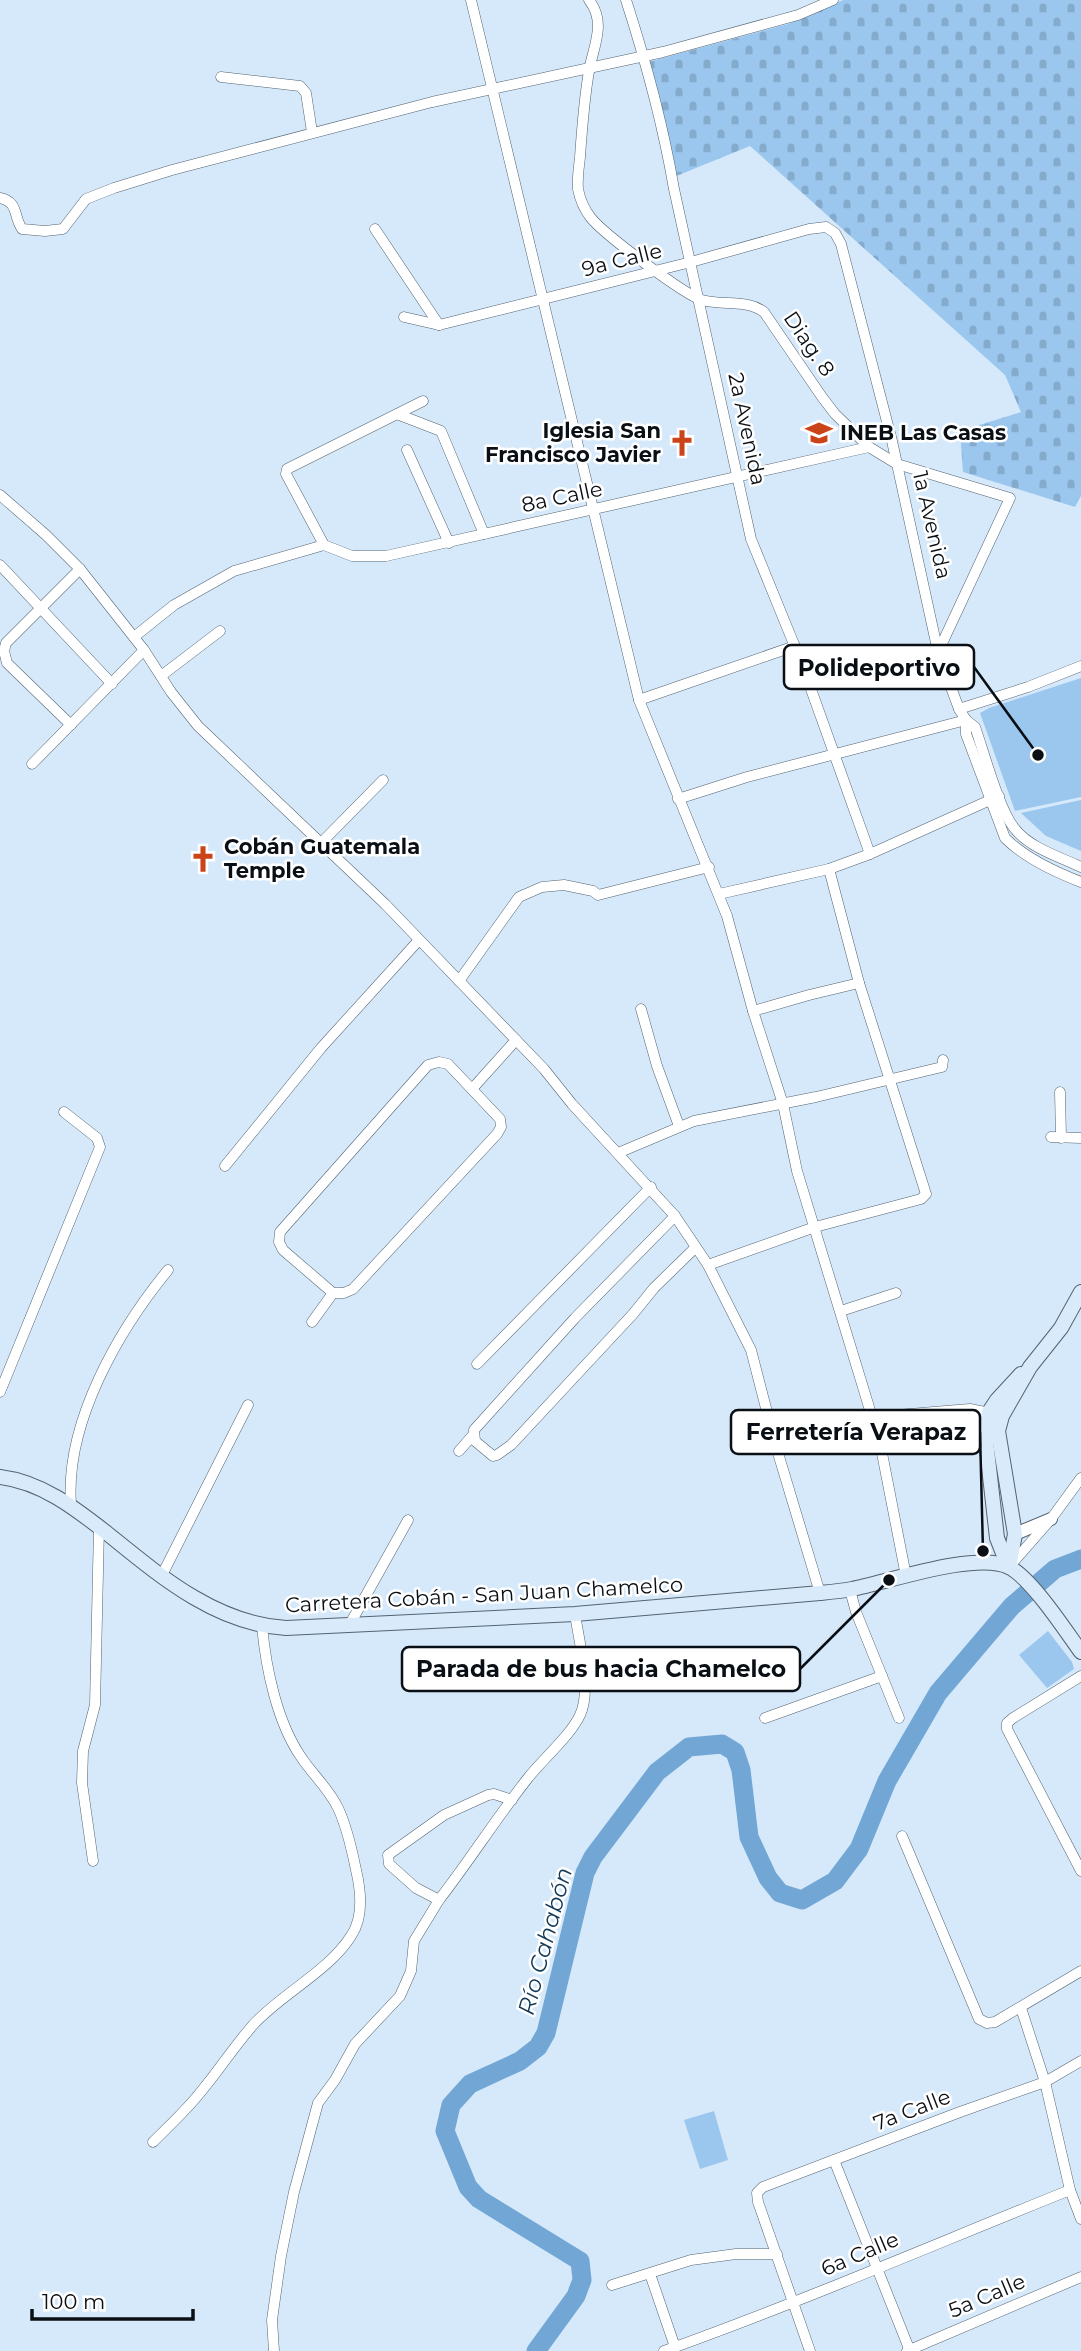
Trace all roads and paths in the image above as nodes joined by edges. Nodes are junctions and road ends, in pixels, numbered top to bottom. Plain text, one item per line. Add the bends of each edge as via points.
1 (471, 0) edge
2 (589, 0) edge
3 (626, 0) edge
4 (833, 0) edge
5 (645, 56) junction
6 (589, 67) junction
7 (221, 77) dead end
8 (492, 90) junction
9 (312, 132) junction
10 (0, 198) edge
11 (375, 229) dead end
12 (841, 244) joint
13 (691, 262) junction
14 (657, 271) junction
15 (699, 299) junction
16 (544, 300) junction
17 (404, 317) dead end
18 (439, 326) junction
19 (424, 401) dead end
20 (397, 414) junction
21 (869, 447) junction
22 (407, 450) dead end
23 (897, 464) junction
24 (738, 476) junction
25 (1, 497) edge
26 (593, 510) junction
27 (484, 534) junction
28 (449, 543) junction
29 (324, 545) junction
30 (0, 565) edge
31 (80, 569) junction
32 (40, 608) junction
33 (220, 631) dead end
34 (134, 637) junction
35 (795, 646) junction
36 (144, 650) junction
37 (938, 652) junction
38 (1081, 666) edge
39 (161, 676) junction
40 (112, 684) junction
41 (639, 700) junction
42 (959, 709) junction
43 (966, 720) junction
44 (71, 725) junction
45 (834, 755) junction
46 (32, 764) dead end
47 (383, 780) dead end
48 (678, 799) junction
49 (995, 799) junction
50 (321, 843) junction
51 (870, 855) junction
52 (709, 867) junction
53 (1081, 867) edge
54 (829, 869) junction
55 (1081, 882) edge
56 (719, 894) junction
57 (419, 940) junction
58 (459, 981) junction
59 (859, 983) junction
60 (641, 1009) dead end
61 (753, 1011) junction
62 (516, 1040) junction
63 (943, 1060) dead end
64 (889, 1080) junction
65 (472, 1088) junction
66 (1060, 1092) dead end
67 (783, 1104) junction
68 (64, 1112) dead end
69 (679, 1126) junction
70 (1081, 1138) edge
71 (618, 1153) junction
72 (225, 1166) dead end
73 (651, 1187) junction
74 (675, 1216) junction
75 (815, 1227) junction
76 (695, 1248) junction
77 (708, 1265) junction
78 (168, 1270) dead end
79 (1081, 1292) edge
80 (333, 1293) junction
81 (895, 1293) dead end
82 (841, 1311) junction
83 (312, 1322) dead end
84 (477, 1364) dead end
85 (0, 1392) edge
86 (248, 1405) dead end
87 (995, 1414) junction
88 (873, 1417) junction
89 (473, 1435) junction
90 (459, 1451) dead end
91 (0, 1477) edge
92 (1079, 1484) edge
93 (71, 1504) junction
94 (1051, 1519) junction
95 (408, 1520) dead end
96 (99, 1527) junction
97 (1014, 1534) junction
98 (1015, 1572) junction
99 (906, 1576) junction
100 (161, 1577) junction
101 (850, 1590) junction
102 (820, 1593) junction
103 (575, 1614) junction
104 (350, 1624) junction
105 (262, 1626) junction
106 (1081, 1652) edge
107 (882, 1676) junction
108 (1081, 1676) edge
109 (899, 1717) dead end
110 (765, 1718) dead end
111 (512, 1800) junction
112 (902, 1836) dead end
113 (93, 1861) dead end
114 (1081, 1871) edge
115 (439, 1900) junction
116 (1081, 1971) edge
117 (1021, 2008) junction
118 (1081, 2061) edge
119 (1045, 2082) junction
120 (153, 2142) dead end
121 (834, 2160) junction
122 (1070, 2190) junction
123 (1081, 2219) edge
124 (777, 2254) junction
125 (877, 2267) junction
126 (650, 2274) junction
127 (1081, 2277) edge
128 (612, 2285) dead end
129 (794, 2303) junction
130 (675, 2347) junction
131 (274, 2351) edge
132 (664, 2351) edge
133 (810, 2351) edge
134 (909, 2351) edge

1 - 8 street
2 - 6 street via 599,24
3 - 5 street, 2a Avenida
4 - 5 street via 798,15
5 - 6 street
5 - 13 street, 2a Avenida
6 - 8 street
6 - 14 street via 578,186 582,205 610,237
7 - 9 street via 300,86 306,93
8 - 9 street
8 - 16 street
9 - 10 street via 100,193 86,199 63,229 22,229 14,206
11 - 18 street
12 - 13 street, 9a Calle via 826,227 809,229
12 - 23 street, 1a Avenida
13 - 14 street, 9a Calle
13 - 15 street, 2a Avenida
14 - 15 street
14 - 16 street, 9a Calle
15 - 21 street, Diag. 8 via 755,305 764,312 835,414
15 - 24 street, 2a Avenida
16 - 18 street, 9a Calle
16 - 26 street
17 - 18 street, 9a Calle
19 - 20 street
20 - 27 street via 441,430
20 - 29 street via 287,469
21 - 23 street
21 - 24 street, 8a Calle
22 - 28 street
23 - 37 street, 1a Avenida
23 - 37 street via 1010,498
24 - 26 street, 8a Calle
24 - 35 street, 2a Avenida via 751,539
25 - 31 street
26 - 27 street, 8a Calle
26 - 41 street
27 - 28 street, 8a Calle
28 - 29 street, 8a Calle via 386,556 352,555
29 - 34 street via 234,570 174,605
30 - 32 street
31 - 32 street
31 - 34 street
32 - 40 street
32 - 44 street via 6,643 4,651 8,663
33 - 39 street
34 - 36 street
35 - 41 street
35 - 45 street, 2a Avenida
36 - 39 street
36 - 40 street
37 - 42 street, 1a Avenida
38 - 42 street
39 - 50 street via 198,726
40 - 44 street
41 - 48 street
42 - 43 street, 1a Avenida
43 - 45 street
43 - 49 street via 966,734
44 - 46 street
45 - 48 street
45 - 51 street, 2a Avenida
47 - 50 street
48 - 52 street
49 - 51 street
49 - 53 street via 1015,830
49 - 55 street via 1005,838 1014,847
50 - 57 street
51 - 54 street
52 - 56 street
52 - 58 street via 598,895 564,885 542,887 519,897
54 - 56 street
54 - 59 street
56 - 61 street
57 - 58 street
57 - 72 street via 321,1048
58 - 62 street
59 - 61 street
59 - 64 street
60 - 69 street
61 - 67 street
62 - 65 street
62 - 71 street
63 - 64 street via 942,1067
64 - 67 street
64 - 75 street via 926,1194
65 - 80 street via 500,1118 497,1134 353,1289
65 - 80 street via 448,1064 428,1065 280,1232 284,1250
66 - 70 street via 1056,1137
67 - 69 street
67 - 75 street
68 - 85 street via 97,1138 100,1147
69 - 71 street
71 - 73 street
73 - 74 street
73 - 84 street
74 - 76 street
74 - 89 street via 575,1318
75 - 77 street
75 - 82 street
76 - 77 street
76 - 89 street via 511,1445 493,1455
77 - 102 street via 751,1350
78 - 93 street via 128,1324 85,1412 73,1454
79 - 87 main road via 1061,1328 1030,1367 1016,1377
80 - 83 street
81 - 82 street
82 - 88 street
86 - 100 street
87 - 88 street via 970,1409
87 - 97 main road
87 - 98 main road via 985,1432 997,1538
88 - 99 street
89 - 90 street
91 - 93 main road, Carretera Cobán - San Juan Chamelco
92 - 94 street
93 - 96 main road, Carretera Cobán - San Juan Chamelco
94 - 97 street
94 - 98 street
95 - 104 street
96 - 100 main road, Carretera Cobán - San Juan Chamelco
96 - 113 street via 95,1705 83,1751 82,1783
97 - 98 main road
98 - 99 main road, Carretera Cobán - San Juan Chamelco via 978,1563
98 - 106 main road
99 - 101 main road, Carretera Cobán - San Juan Chamelco
100 - 105 main road, Carretera Cobán - San Juan Chamelco via 216,1610
101 - 102 main road, Carretera Cobán - San Juan Chamelco
101 - 107 street
102 - 103 main road, Carretera Cobán - San Juan Chamelco
103 - 104 main road, Carretera Cobán - San Juan Chamelco
103 - 111 street via 586,1689 580,1715
104 - 105 main road, Carretera Cobán - San Juan Chamelco
105 - 120 street via 265,1661 290,1736 339,1810 361,1893 359,1914 352,1935 336,1954 253,2025 192,2102
107 - 109 street
107 - 110 street
108 - 114 street via 1007,1723
111 - 115 street
111 - 115 street via 494,1794 481,1798 444,1815 388,1855 389,1864 402,1878
112 - 117 street via 979,2018 995,2022
115 - 131 street via 414,1941 411,1971 400,1996 355,2043 318,2103 281,2256 272,2320
116 - 117 street
117 - 119 street
118 - 119 street, 7a Calle
119 - 121 street, 7a Calle
119 - 122 street
121 - 124 street, 7a Calle via 757,2193
121 - 125 street
122 - 123 street
122 - 125 street, 6a Calle
124 - 126 street via 691,2260
124 - 129 street
125 - 129 street, 6a Calle
125 - 134 street
126 - 128 street
126 - 130 street
127 - 134 street, 5a Calle
129 - 130 street, 6a Calle
129 - 133 street
130 - 132 street, 6a Calle

